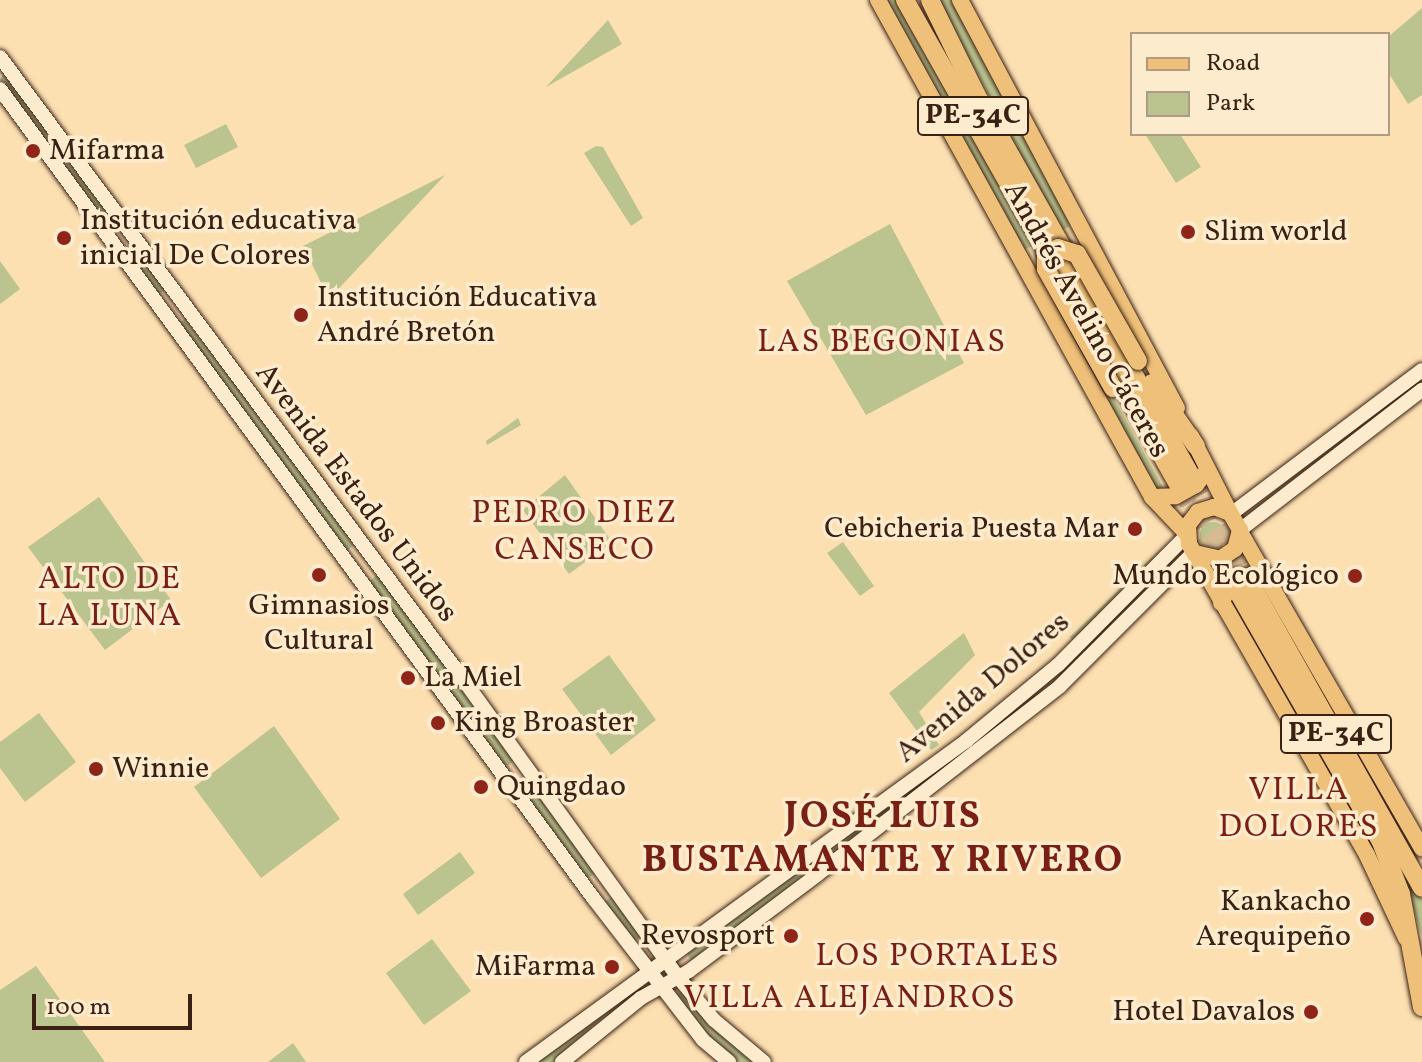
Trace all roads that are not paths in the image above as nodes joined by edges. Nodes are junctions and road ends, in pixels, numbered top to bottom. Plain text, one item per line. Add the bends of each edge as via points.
1 (878, 0) edge
2 (905, 0) edge
3 (930, 0) edge
4 (960, 0) edge
5 (0, 57) edge
6 (0, 89) edge
7 (1422, 370) edge
8 (1422, 390) edge
9 (1196, 446) junction
10 (1189, 479) junction
11 (1152, 497) junction
12 (1230, 513) junction
13 (1240, 531) junction
14 (1187, 535) junction
15 (1194, 552) junction
16 (1250, 581) junction
17 (1221, 603) junction
18 (1422, 848) edge
19 (1422, 888) edge
20 (644, 928) junction
21 (626, 943) junction
22 (1415, 956) junction
23 (667, 962) junction
24 (650, 973) junction
25 (678, 977) junction
26 (661, 987) junction
27 (1422, 987) edge
28 (1422, 1007) edge
29 (526, 1062) edge
30 (562, 1062) edge
31 (729, 1062) edge
32 (764, 1062) edge

1 - 11 main road, Andrés Avelino Cáceres
2 - 10 highway, Andrés Avelino Cáceres / PE-34C
3 - 10 highway, Andrés Avelino Cáceres / PE-34C via 976,94
4 - 9 main road, Andrés Avelino Cáceres
5 - 20 main road, Avenida Estados Unidos
6 - 21 main road, Avenida Estados Unidos
7 - 12 main road
8 - 13 main road
9 - 10 main road, Andrés Avelino Cáceres
9 - 10 highway, bridge via 1138,361 1077,254 1058,248 1046,256 1046,269 1161,471
10 - 11 main road via 1196,485 1169,498
10 - 12 main road, Andrés Avelino Cáceres
11 - 14 main road, Andrés Avelino Cáceres
12 - 13 main road
12 - 14 main road via 1205,508 1192,518
13 - 15 main road via 1235,549 1220,559
13 - 16 main road
14 - 15 main road
14 - 23 main road, Avenida Dolores via 1050,672 889,799
15 - 17 main road
15 - 25 main road, Avenida Dolores via 1060,686
16 - 17 main road via 1235,577
16 - 18 main road
16 - 19 highway, PE-34C
16 - 22 highway, PE-34C via 1381,842 1401,894
17 - 22 main road via 1367,855
20 - 21 main road via 643,940
20 - 23 main road, Avenida Estados Unidos
21 - 24 main road, Avenida Estados Unidos
22 - 27 highway, PE-34C
23 - 24 main road, Avenida Dolores
23 - 25 main road, Avenida Estados Unidos
24 - 26 main road, Avenida Estados Unidos
24 - 29 main road, Avenida Dolores
25 - 26 main road, Avenida Dolores
25 - 32 main road, Avenida Estados Unidos via 714,1020
26 - 30 main road, Avenida Dolores
26 - 31 main road, Avenida Estados Unidos via 703,1040
27 - 28 highway, PE-34C

